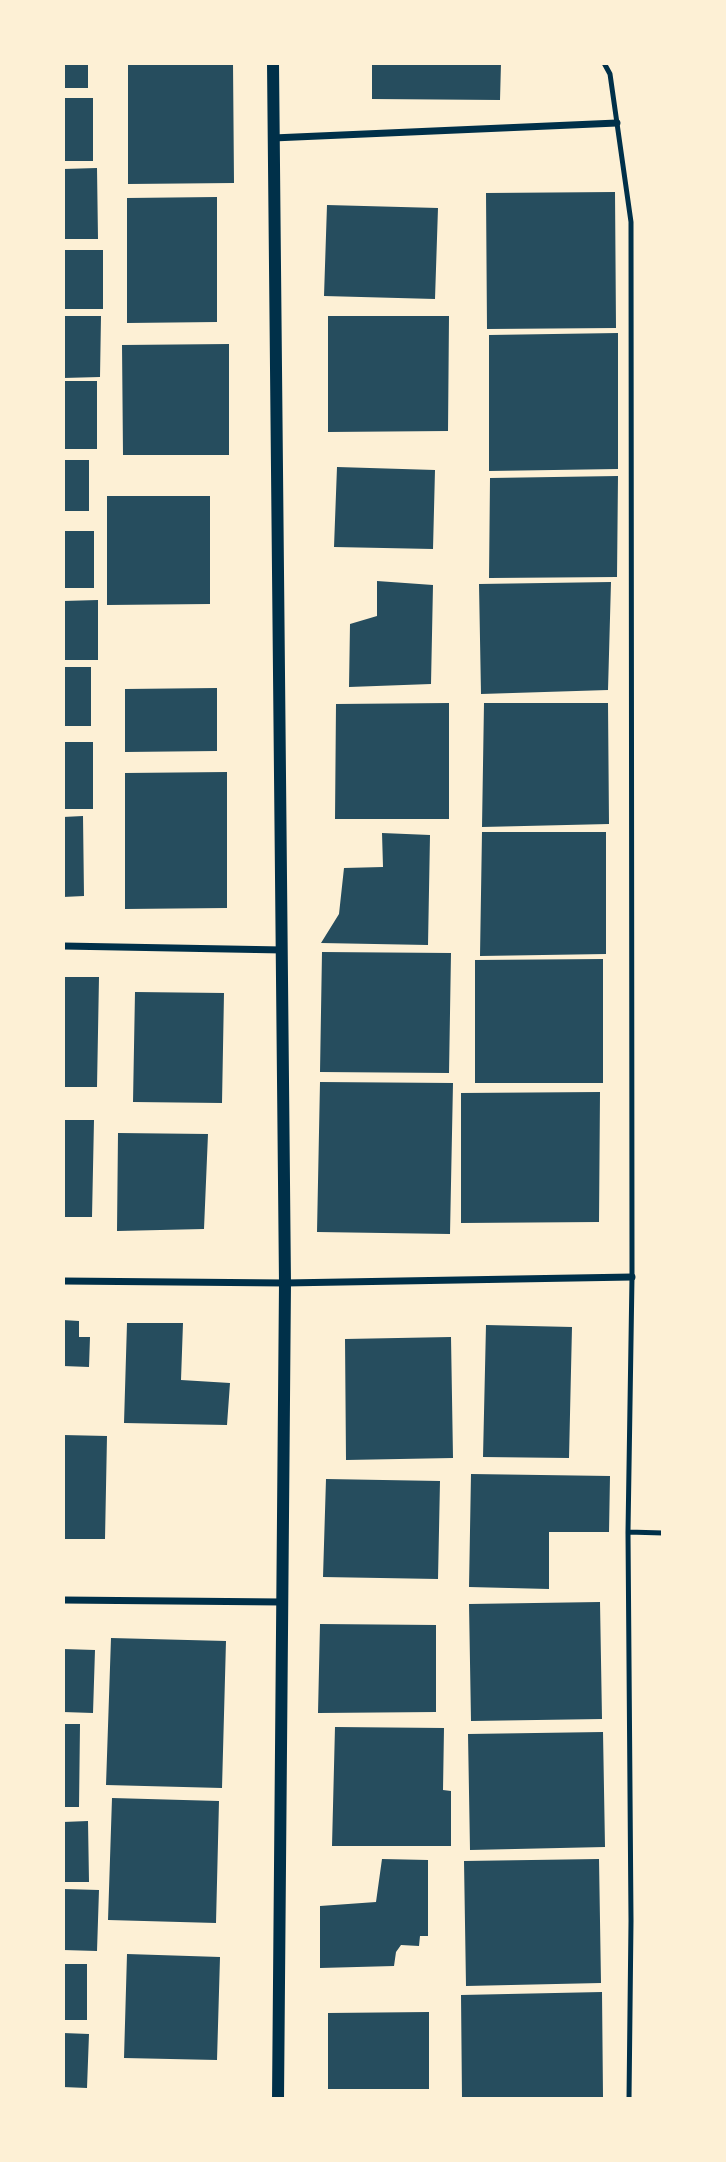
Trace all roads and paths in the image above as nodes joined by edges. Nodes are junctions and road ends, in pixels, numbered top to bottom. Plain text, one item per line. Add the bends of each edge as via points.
1 (273, 63) edge
2 (604, 63) edge
3 (617, 123) junction
4 (273, 138) junction
5 (63, 946) edge
6 (284, 950) junction
7 (632, 1277) junction
8 (63, 1281) edge
9 (285, 1283) junction
10 (628, 1532) junction
11 (663, 1532) edge
12 (63, 1600) edge
13 (281, 1602) junction
14 (278, 2099) edge
15 (628, 2099) edge

1 - 4 street
2 - 3 lane via 610,74
3 - 4 street
3 - 7 lane via 631,222
4 - 6 street
5 - 6 street
6 - 9 street
7 - 9 street
7 - 10 lane
8 - 9 street
9 - 13 street
10 - 11 lane
10 - 15 lane
12 - 13 street
13 - 14 street

